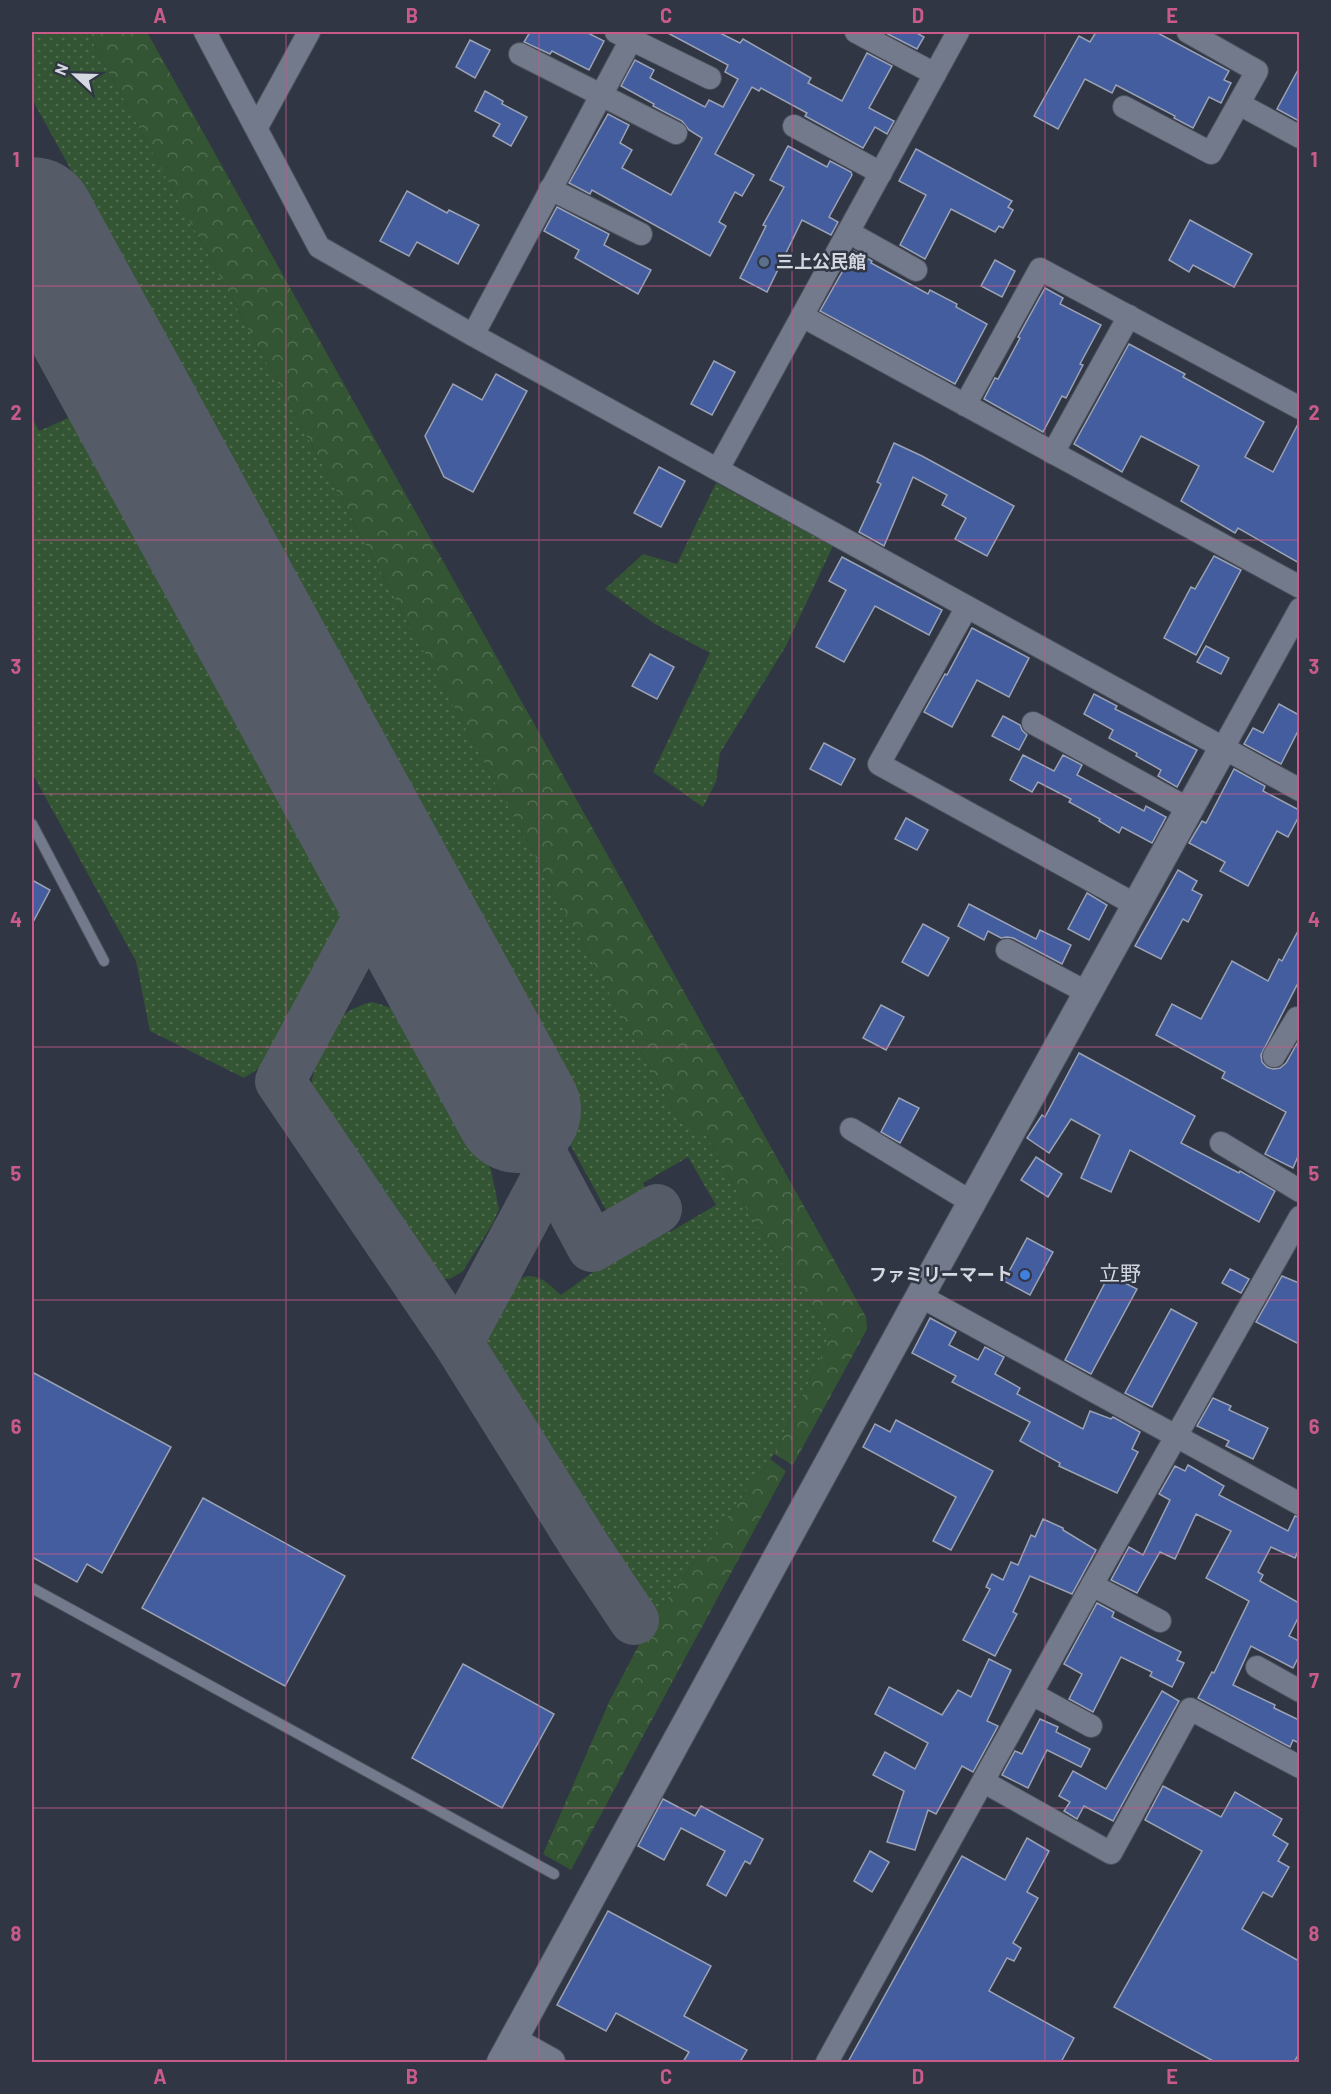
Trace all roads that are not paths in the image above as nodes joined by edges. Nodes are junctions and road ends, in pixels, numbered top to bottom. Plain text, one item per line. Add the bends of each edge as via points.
1 (205, 32) edge
2 (309, 32) edge
3 (856, 32) edge
4 (958, 32) edge
5 (1188, 32) edge
6 (627, 34) edge
7 (520, 54) dead end
8 (935, 74) junction
9 (710, 78) dead end
10 (601, 95) junction
11 (1239, 104) junction
12 (1124, 106) dead end
13 (794, 126) dead end
14 (257, 127) junction
15 (676, 133) dead end
16 (1299, 137) edge
17 (880, 173) junction
18 (550, 189) junction
19 (848, 232) junction
20 (641, 234) dead end
21 (916, 270) dead end
22 (802, 316) junction
23 (1129, 316) junction
24 (473, 335) junction
25 (965, 405) junction
26 (1299, 408) edge
27 (1053, 453) junction
28 (718, 469) junction
29 (1299, 587) edge
30 (967, 607) junction
31 (1299, 609) edge
32 (1034, 723) dead end
33 (1223, 748) junction
34 (1299, 790) edge
35 (1189, 809) junction
36 (32, 825) edge
37 (1136, 905) junction
38 (1007, 950) dead end
39 (104, 961) dead end
40 (1088, 993) junction
41 (1299, 1020) edge
42 (1274, 1056) dead end
43 (851, 1129) dead end
44 (1221, 1143) dead end
45 (1299, 1191) edge
46 (973, 1203) junction
47 (1299, 1217) edge
48 (1292, 1249) edge
49 (920, 1296) junction
50 (1175, 1437) junction
51 (1299, 1504) edge
52 (1092, 1585) junction
53 (32, 1588) edge
54 (1160, 1621) dead end
55 (1257, 1667) dead end
56 (1299, 1691) edge
57 (1032, 1694) junction
58 (1091, 1726) dead end
59 (1299, 1767) edge
60 (984, 1782) junction
61 (554, 1874) dead end
62 (507, 2052) edge
63 (551, 2062) edge
64 (827, 2062) edge

1 - 14 street
2 - 14 street
3 - 8 street
4 - 8 street
5 - 11 street via 1257,70
6 - 9 street
6 - 10 street
7 - 10 street
8 - 17 street
10 - 15 street
10 - 18 street
11 - 12 street via 1211,153
11 - 16 street
13 - 17 street
14 - 24 street via 319,247
17 - 19 street
18 - 20 street
18 - 24 street
19 - 21 street
19 - 22 street
22 - 25 street
22 - 28 street
23 - 25 street via 1040,269
23 - 26 street
23 - 27 street
24 - 28 street
25 - 27 street
27 - 29 street
28 - 30 street
30 - 33 street
30 - 37 street via 879,764
31 - 33 street
32 - 35 street
33 - 34 street
33 - 35 street
35 - 37 street
36 - 39 lane
37 - 40 street
38 - 40 street
40 - 46 street
41 - 42 street
43 - 46 street
44 - 45 street
46 - 49 street
47 - 48 street
48 - 50 street
49 - 50 street
49 - 62 street
50 - 51 street
50 - 52 street
52 - 54 street
52 - 57 street
53 - 61 lane
55 - 56 street
57 - 58 street
57 - 60 street
59 - 60 street via 1190,1709 1111,1852
60 - 64 street
62 - 63 street

